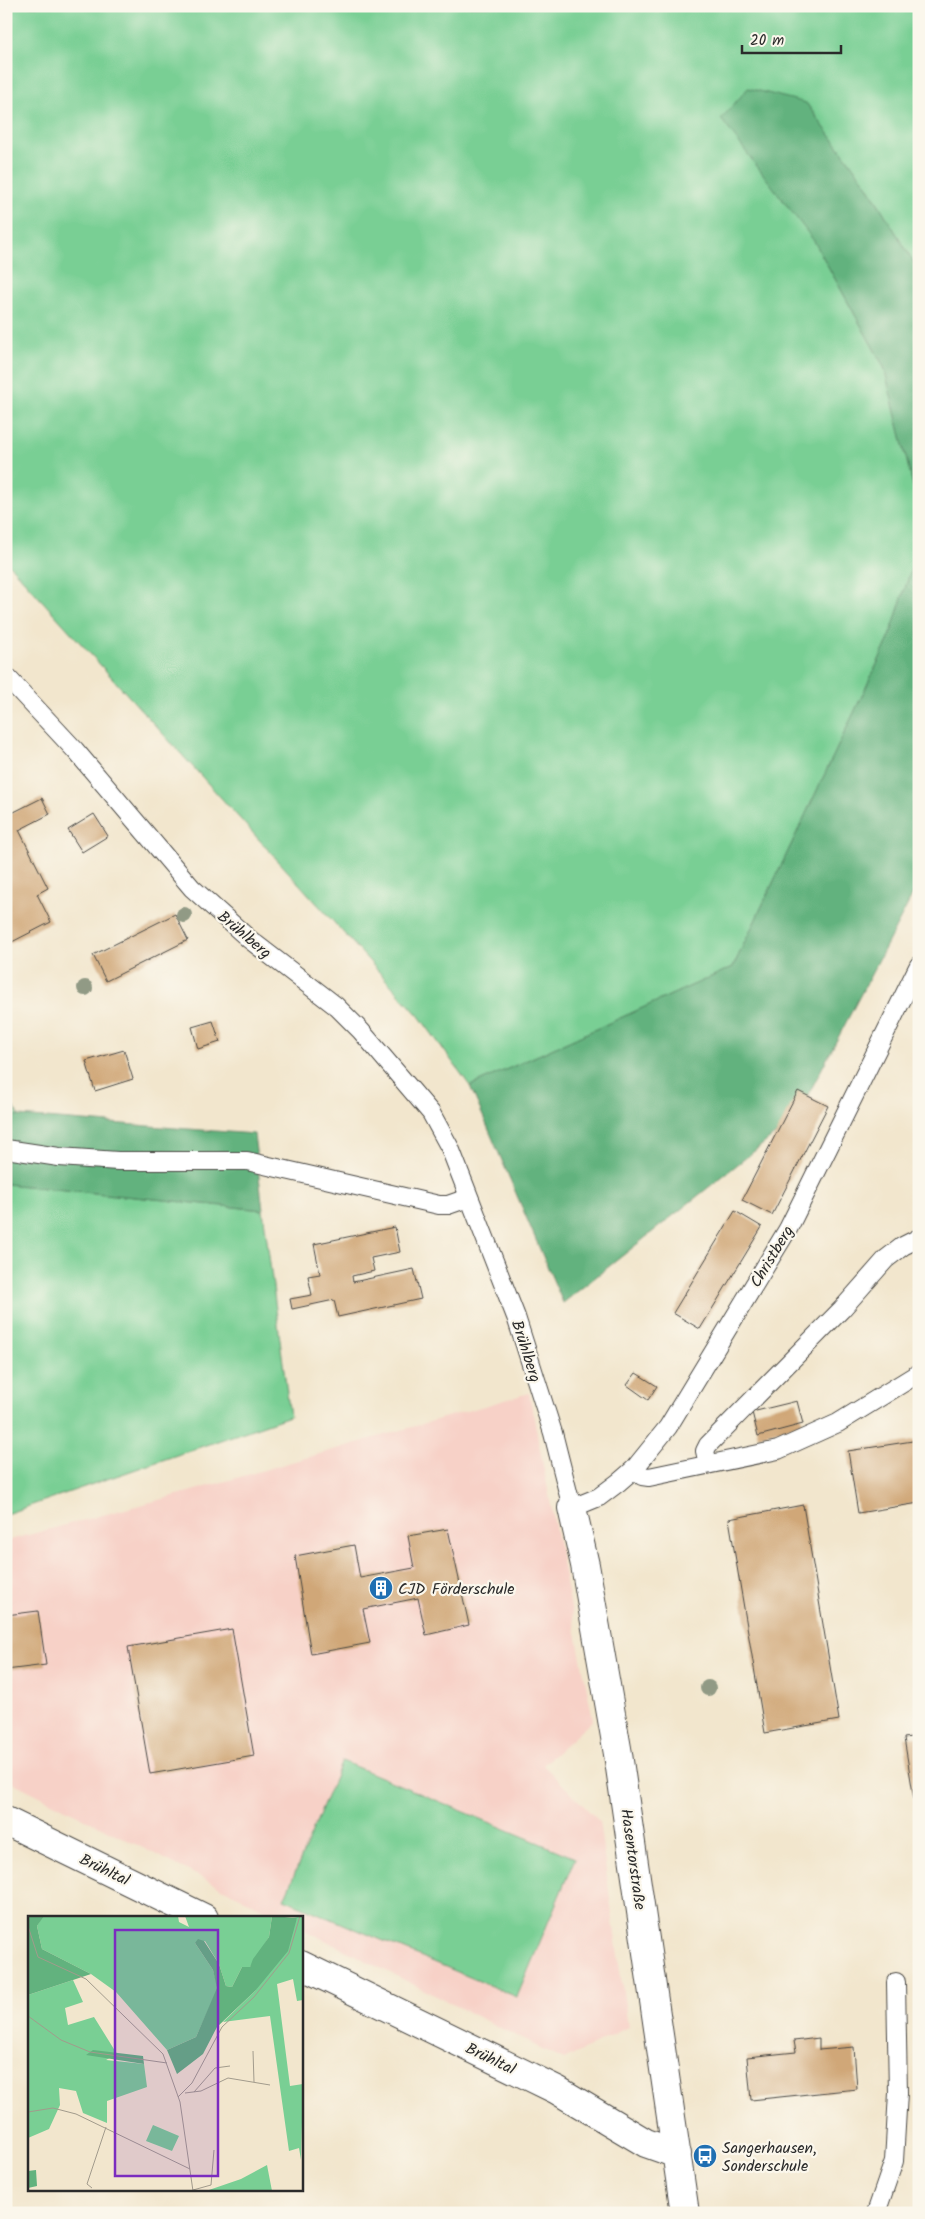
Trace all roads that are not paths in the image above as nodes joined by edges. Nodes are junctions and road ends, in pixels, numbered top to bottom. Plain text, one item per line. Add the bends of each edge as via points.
1 (6, 676) edge
2 (919, 965) edge
3 (6, 1149) edge
4 (468, 1198) junction
5 (919, 1238) edge
6 (919, 1374) edge
7 (708, 1464) junction
8 (634, 1469) junction
9 (572, 1508) junction
10 (6, 1821) edge
11 (200, 1916) edge
12 (302, 1965) edge
13 (896, 1982) dead end
14 (677, 2154) junction
15 (685, 2213) edge
16 (876, 2213) edge

1 - 4 lane, Brühlberg via 86,762 192,888 249,939 327,998 368,1038 435,1120 450,1148
2 - 8 lane, Christberg via 788,1229 673,1419
3 - 4 lane via 118,1161 247,1161 442,1205
4 - 9 lane, Brühlberg via 516,1316
5 - 7 lane via 886,1259 842,1309 708,1445
6 - 7 lane via 838,1423 778,1450
7 - 8 lane via 650,1477 642,1476
8 - 9 lane, Christberg via 599,1497
9 - 14 street, Hasentorstraße via 618,1754
10 - 11 street, Brühltal
12 - 14 street, Brühltal via 557,2090 646,2143
13 - 16 lane via 898,2094 894,2161
14 - 15 street, Hasentorstraße

